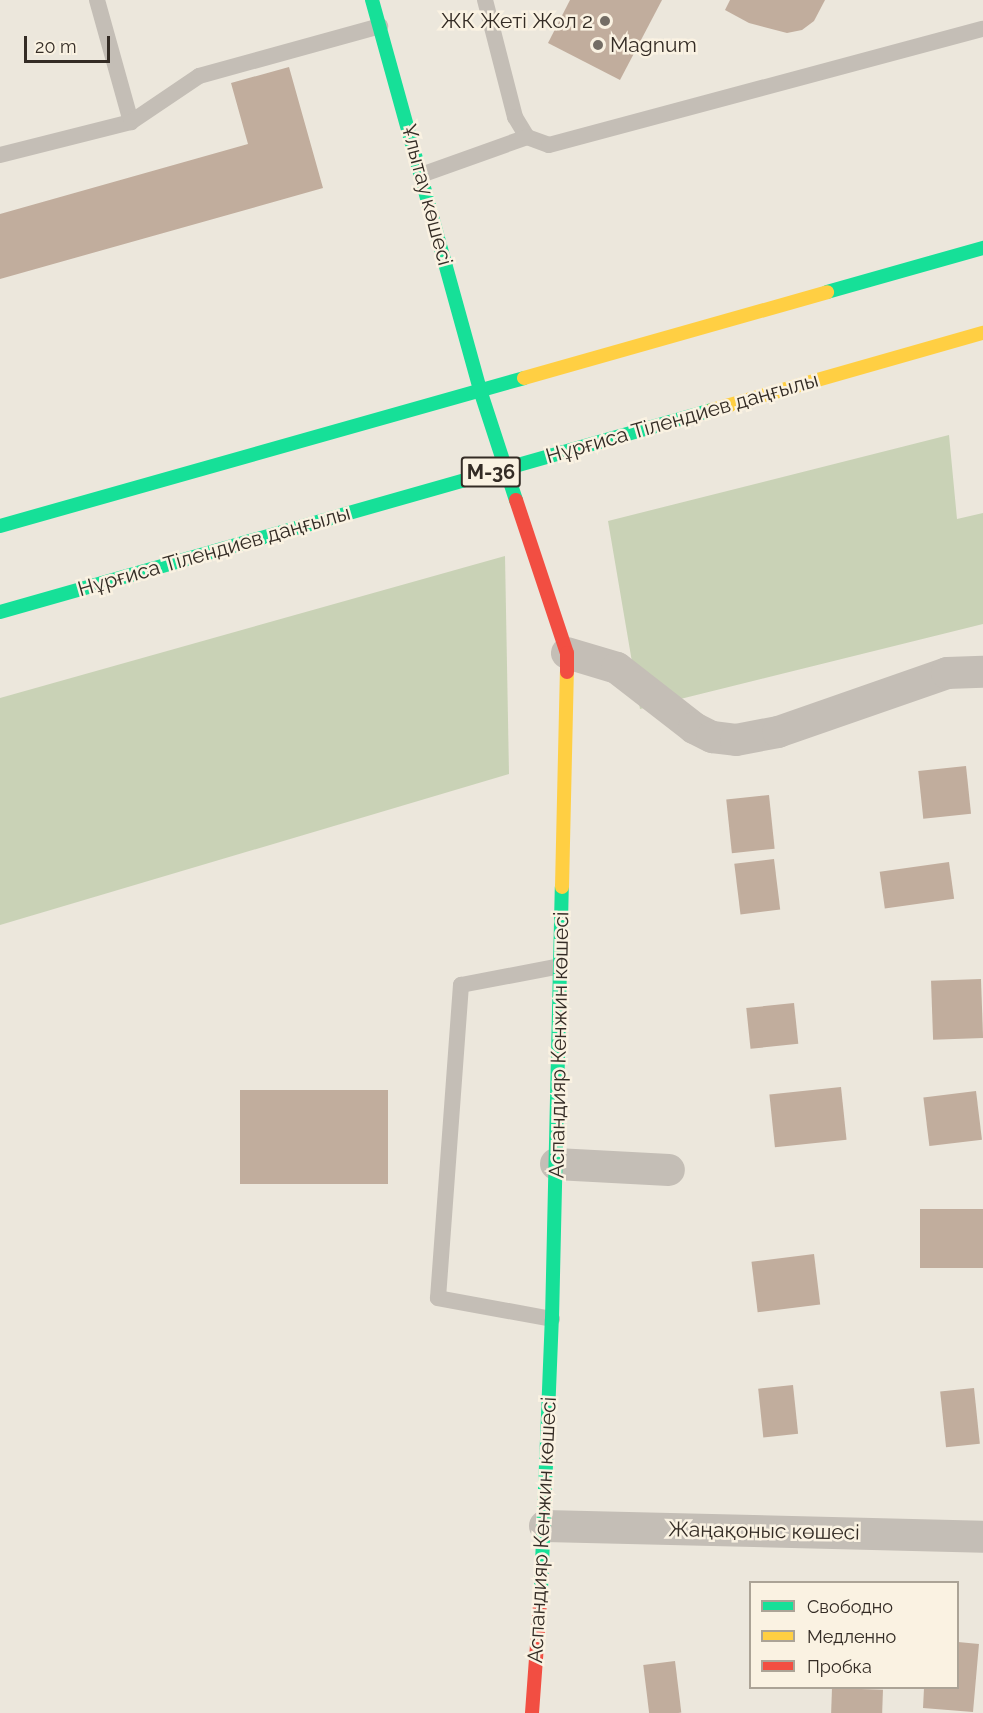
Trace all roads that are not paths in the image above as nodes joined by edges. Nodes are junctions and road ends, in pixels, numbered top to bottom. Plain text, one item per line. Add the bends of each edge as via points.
1 (97, 0) edge
2 (372, 0) edge
3 (485, 0) edge
4 (380, 27) junction
5 (983, 29) edge
6 (131, 122) junction
7 (527, 137) junction
8 (0, 155) edge
9 (421, 175) junction
10 (983, 248) edge
11 (983, 333) edge
12 (480, 390) junction
13 (506, 467) junction
14 (0, 526) edge
15 (0, 612) edge
16 (567, 653) junction
17 (983, 672) edge
18 (561, 966) junction
19 (556, 1164) junction
20 (669, 1170) dead end
21 (552, 1319) junction
22 (544, 1526) junction
23 (983, 1537) edge
24 (532, 1713) edge

1 - 6 lane
2 - 4 main road, Ұлытау көшесі
3 - 7 lane via 515,117
4 - 6 lane via 199,76
4 - 9 main road, Ұлытау көшесі
5 - 7 lane via 549,145
6 - 8 lane
7 - 9 lane
9 - 12 main road, Ұлытау көшесі
10 - 12 main road
11 - 13 main road, Нұрғиса Тілендиев даңғылы / M-36
12 - 13 main road, Аспандияр Кенжин көшесі
12 - 14 main road
13 - 15 main road, Нұрғиса Тілендиев даңғылы / M-36
13 - 16 main road, Аспандияр Кенжин көшесі
16 - 17 street via 617,668 694,729 712,737 736,740 778,732 947,673
16 - 18 main road, Аспандияр Кенжин көшесі
18 - 19 main road, Аспандияр Кенжин көшесі
18 - 21 lane via 460,985 438,1298
19 - 20 street
19 - 21 main road, Аспандияр Кенжин көшесі
21 - 22 main road, Аспандияр Кенжин көшесі
22 - 23 street, Жаңақоныс көшесі
22 - 24 main road, Аспандияр Кенжин көшесі

